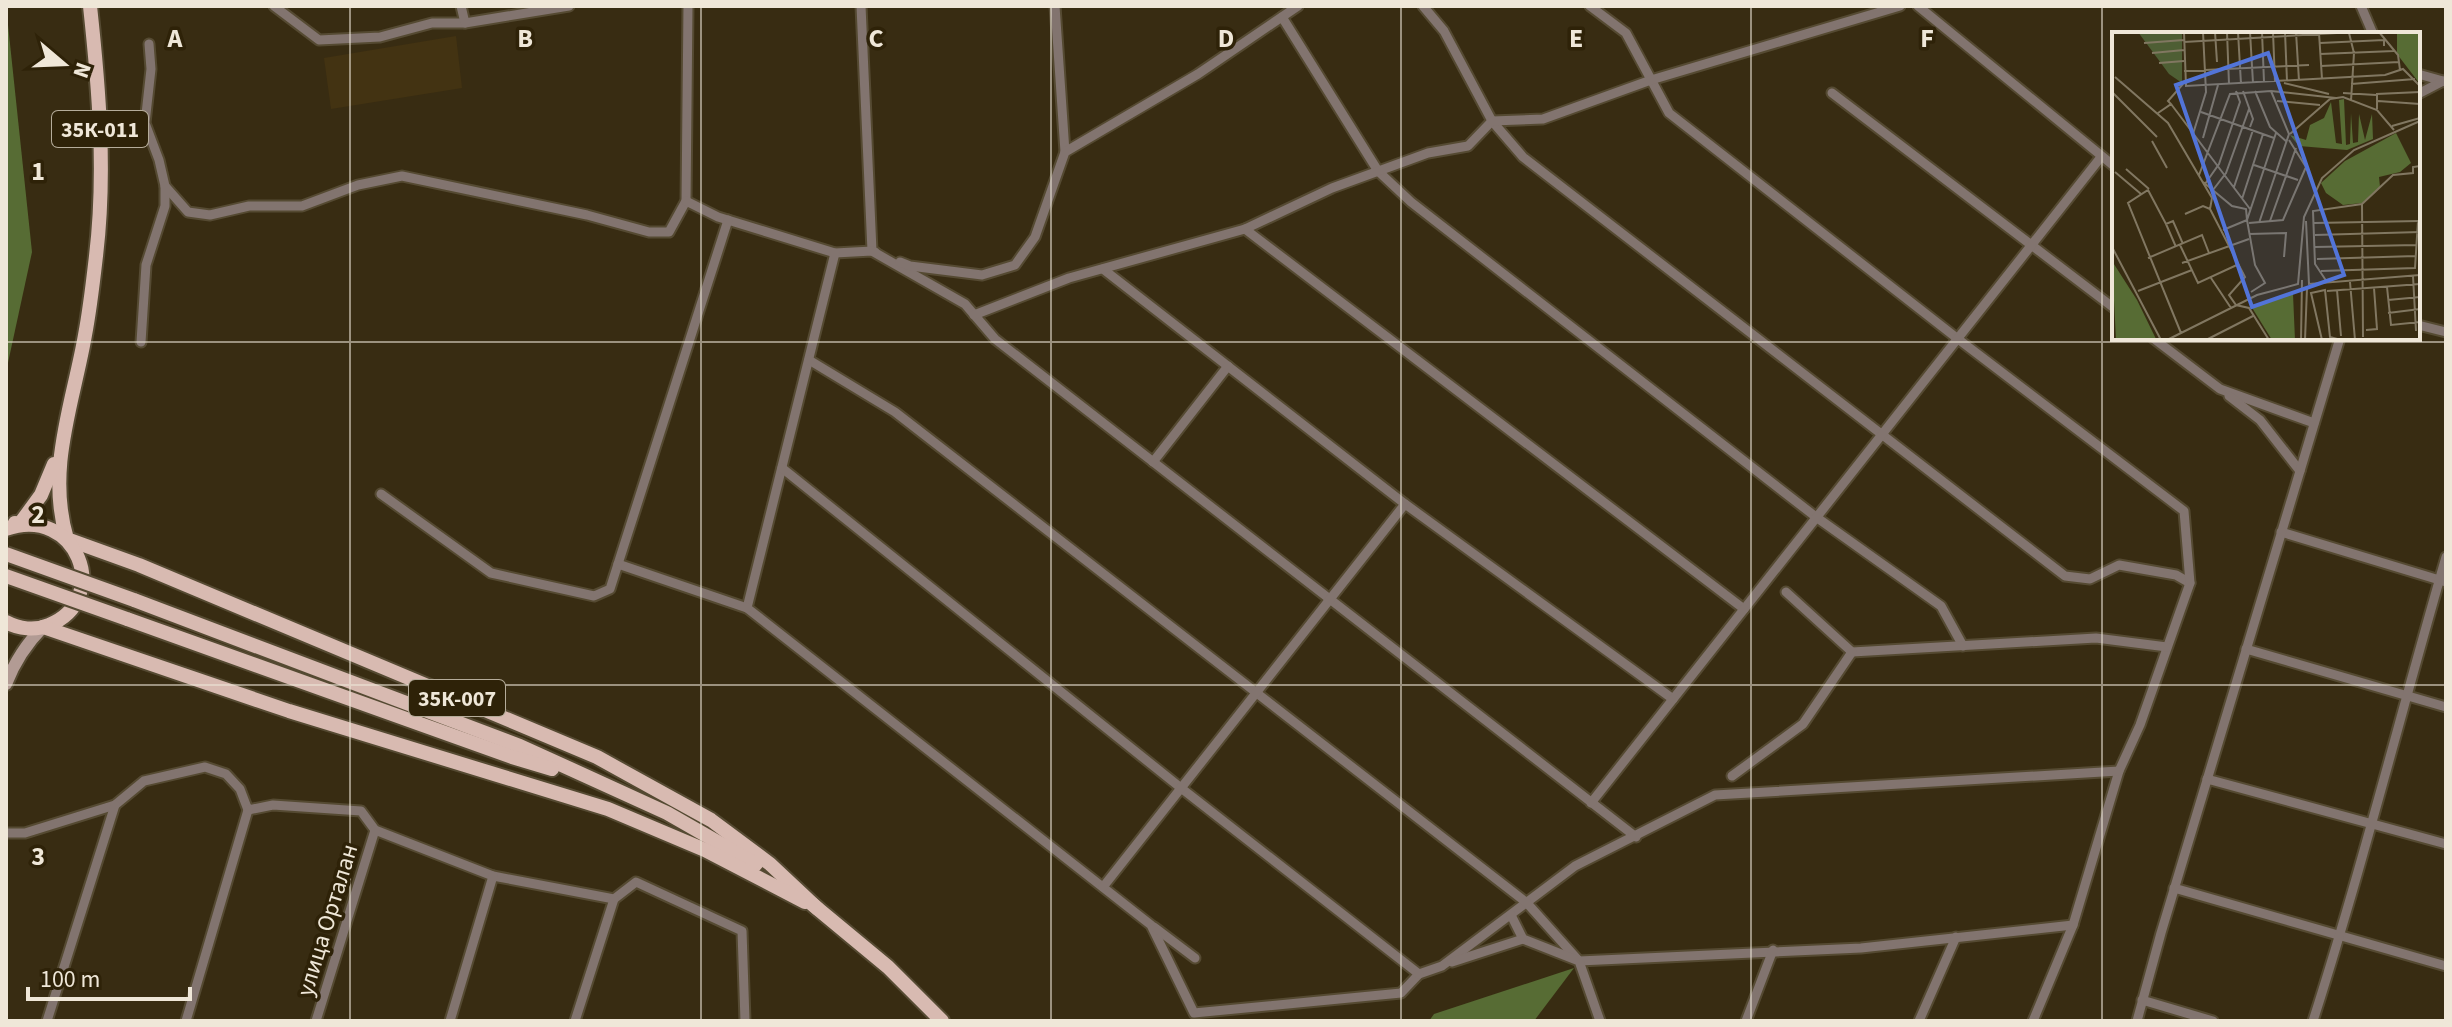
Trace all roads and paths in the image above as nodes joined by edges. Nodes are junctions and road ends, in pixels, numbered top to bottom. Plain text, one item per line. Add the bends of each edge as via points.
1 (90, 6) edge
2 (274, 6) edge
3 (461, 6) edge
4 (569, 6) edge
5 (688, 6) edge
6 (861, 6) edge
7 (1055, 6) edge
8 (1298, 6) edge
9 (1423, 6) edge
10 (1590, 6) edge
11 (1900, 6) edge
12 (1918, 6) edge
13 (2361, 6) edge
14 (1282, 17) junction
15 (465, 23) junction
16 (2372, 32) edge
17 (149, 44) dead end
18 (2420, 75) edge
19 (1651, 80) junction
20 (2444, 82) edge
21 (1832, 93) dead end
22 (2420, 93) edge
23 (1492, 121) junction
24 (1065, 152) junction
25 (2101, 157) junction
26 (2112, 165) edge
27 (1378, 171) junction
28 (165, 186) junction
29 (686, 201) junction
30 (728, 220) junction
31 (1245, 229) junction
32 (2032, 245) junction
33 (872, 251) junction
34 (835, 253) junction
35 (1103, 269) junction
36 (2112, 306) edge
37 (974, 315) junction
38 (2420, 326) edge
39 (2446, 332) edge
40 (1958, 339) junction
41 (2156, 340) edge
42 (2339, 340) edge
43 (141, 342) dead end
44 (809, 360) junction
45 (1228, 366) junction
46 (2220, 389) junction
47 (2314, 423) junction
48 (1883, 433) junction
49 (61, 445) junction
50 (1153, 462) junction
51 (782, 468) junction
52 (2300, 471) junction
53 (381, 494) dead end
54 (1405, 504) junction
55 (1816, 517) junction
56 (10, 525) edge
57 (2281, 532) junction
58 (67, 539) junction
59 (6, 554) edge
60 (2446, 557) edge
61 (618, 564) junction
62 (6, 576) edge
63 (2443, 581) edge
64 (2190, 583) junction
65 (1786, 592) dead end
66 (1329, 599) junction
67 (747, 608) junction
68 (1744, 609) junction
69 (6, 622) edge
70 (43, 627) junction
71 (1963, 646) junction
72 (2167, 647) junction
73 (2246, 649) junction
74 (1852, 652) junction
75 (6, 684) edge
76 (1256, 693) junction
77 (2405, 695) junction
78 (1673, 699) junction
79 (2446, 707) edge
80 (2119, 771) junction
81 (1732, 776) dead end
82 (2207, 779) junction
83 (602, 784) junction
84 (1181, 788) junction
85 (1591, 803) junction
86 (115, 805) junction
87 (248, 810) junction
88 (2373, 824) junction
89 (375, 830) junction
90 (6, 833) edge
91 (1636, 837) junction
92 (2446, 844) edge
93 (493, 876) junction
94 (1103, 887) junction
95 (2174, 888) junction
96 (614, 899) junction
97 (1527, 903) junction
98 (818, 909) junction
99 (1511, 915) junction
100 (1151, 925) junction
101 (2073, 925) junction
102 (2340, 936) junction
103 (1956, 937) junction
104 (1523, 939) junction
105 (1773, 950) junction
106 (1195, 958) dead end
107 (1579, 961) junction
108 (2446, 966) edge
109 (1419, 974) junction
110 (2142, 1000) junction
111 (47, 1021) edge
112 (186, 1021) edge
113 (316, 1021) edge
114 (450, 1021) edge
115 (575, 1021) edge
116 (745, 1021) edge
117 (942, 1021) edge
118 (1600, 1021) edge
119 (1746, 1021) edge
120 (1919, 1021) edge
121 (2033, 1021) edge
122 (2137, 1021) edge
123 (2213, 1021) edge
124 (2313, 1021) edge

1 - 49 main road, 35К-011 via 99,90 97,253
2 - 15 street via 319,40 380,37 432,23
3 - 15 street
4 - 15 street
5 - 29 street
6 - 33 street
7 - 24 street
8 - 14 street
9 - 23 street via 1444,31
10 - 19 street via 1626,33
11 - 19 street
12 - 25 street
13 - 16 street
14 - 24 street via 1198,74
14 - 27 street
17 - 28 street via 145,123
18 - 20 street
19 - 23 street via 1543,119
19 - 40 street via 1669,113
20 - 22 street
21 - 32 street
23 - 27 street via 1468,146
23 - 48 street via 1523,157
24 - 33 street via 1035,237 1015,265 982,275 910,266
25 - 26 street
25 - 32 street
27 - 31 street
27 - 55 street
28 - 29 street via 188,212 210,215 249,206 302,206 358,185 402,176 649,232 669,232
28 - 43 street via 165,206 146,265
29 - 30 street
30 - 34 street
30 - 61 street
31 - 35 street
31 - 68 street
32 - 36 street
32 - 40 street
33 - 34 street
33 - 37 street via 965,304
34 - 44 street
35 - 37 street
35 - 45 street
37 - 50 street via 995,339
38 - 39 street
40 - 48 street
40 - 64 street via 2184,511
41 - 46 street
42 - 47 street
44 - 51 street
44 - 76 street via 895,412
45 - 50 street
45 - 54 street
46 - 47 street
46 - 52 street via 2260,420
47 - 52 street
48 - 55 street
48 - 64 street via 2065,576 2090,579 2119,565 2176,575
49 - 56 main road, 35К-011 via 41,495
49 - 58 main road via 59,499
50 - 66 street
51 - 67 street
51 - 84 street
52 - 57 street
53 - 61 street via 491,573 594,596 610,589
54 - 66 street
54 - 78 street
55 - 68 street
55 - 71 street via 1941,606
56 - 58 main road via 50,527
57 - 63 street
57 - 73 street
58 - 70 main road via 82,568 79,595 64,617
58 - 98 main road, 35К-007 via 154,570 597,757 711,820
59 - 83 main road, 35К-007, bridge via 520,746
60 - 63 street
61 - 67 street
62 - 83 main road, 35К-007, bridge via 512,757
63 - 77 street
64 - 72 street
65 - 74 street
66 - 76 street
66 - 85 street
67 - 94 street
68 - 78 street
69 - 70 main road
70 - 75 main road via 23,649
70 - 98 main road, 35К-007 via 289,711 608,809 705,850
71 - 72 street via 2096,638
71 - 74 street
72 - 80 street
73 - 77 street
73 - 82 street
74 - 81 street via 1803,724
76 - 84 street
76 - 97 street
77 - 79 street
77 - 88 street
78 - 85 street
80 - 91 street via 1715,795
80 - 101 street
82 - 88 street
82 - 95 street
83 - 98 main road, 35К-007 via 696,828
84 - 94 street
84 - 109 street
85 - 91 street
86 - 87 street via 144,781 205,767 226,774 240,789
86 - 90 street via 25,833
86 - 111 street
87 - 89 street via 273,805 361,811
87 - 112 street
88 - 92 street
88 - 102 street
89 - 93 street
89 - 113 street, улица Орталан
91 - 97 street via 1575,866
93 - 96 street
93 - 114 street
94 - 100 street
95 - 102 street
95 - 110 street
96 - 115 street
96 - 116 street via 636,882 742,931
97 - 99 street
97 - 107 street
98 - 117 main road, 35К-007
99 - 104 street
99 - 109 street via 1442,966
100 - 106 street
100 - 109 street via 1194,1013 1401,993
101 - 103 street
101 - 121 street
102 - 108 street
102 - 124 street
103 - 105 street via 1861,948
103 - 120 street
104 - 107 street
104 - 109 street
105 - 107 street
105 - 119 street
107 - 118 street
110 - 122 street
110 - 123 street

